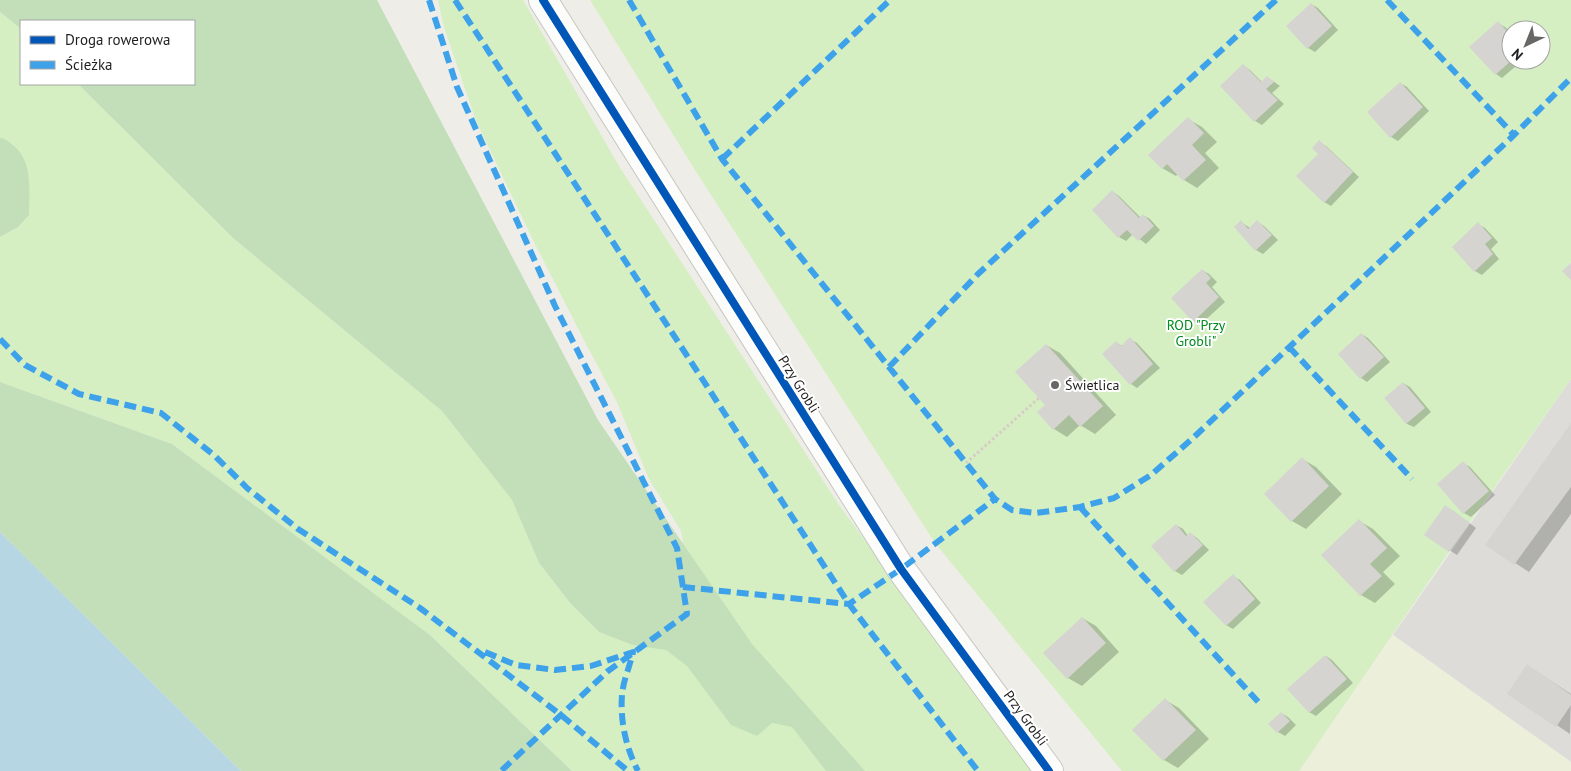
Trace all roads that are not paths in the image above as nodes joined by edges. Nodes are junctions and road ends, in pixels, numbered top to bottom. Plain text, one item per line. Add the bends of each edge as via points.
1 (544, 0) edge
2 (1049, 771) edge

1 - 2 street, Przy Grobli via 901,569

